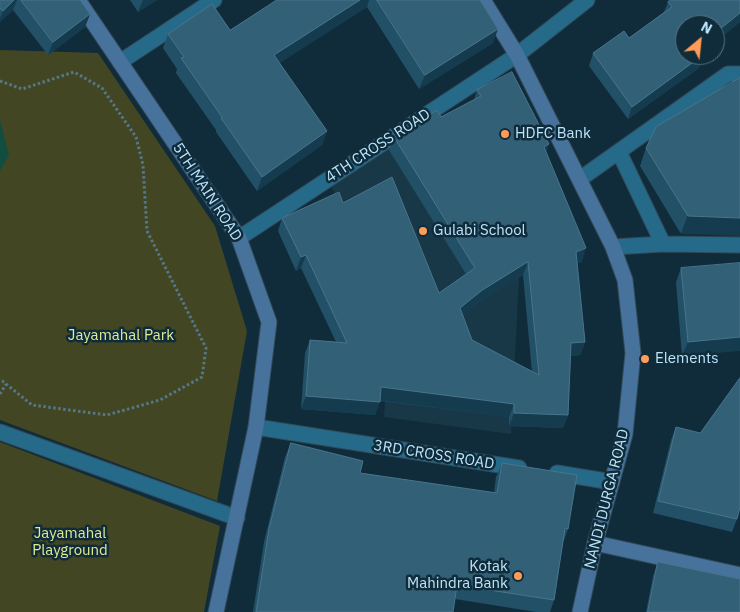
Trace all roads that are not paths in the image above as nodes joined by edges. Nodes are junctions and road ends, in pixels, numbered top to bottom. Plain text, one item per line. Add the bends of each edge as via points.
1 (78, 0) edge
2 (214, 0) edge
3 (483, 0) edge
4 (587, 0) edge
5 (517, 55) junction
6 (120, 62) junction
7 (740, 74) edge
8 (618, 152) junction
9 (580, 179) junction
10 (239, 238) junction
11 (663, 244) junction
12 (740, 245) edge
13 (613, 247) junction
14 (256, 427) junction
15 (0, 432) edge
16 (612, 482) junction
17 (237, 518) junction
18 (595, 543) junction
19 (739, 572) edge
20 (216, 612) edge
21 (580, 612) edge

1 - 6 street, 5TH MAIN ROAD
2 - 6 street
3 - 5 street, NANDI DURGA ROAD
4 - 5 street, 4TH CROSS ROAD
5 - 9 street, NANDI DURGA ROAD
5 - 10 street, 4TH CROSS ROAD
6 - 10 street, 5TH MAIN ROAD
7 - 8 street via 728,74
8 - 9 street
8 - 11 street
9 - 13 street, NANDI DURGA ROAD
10 - 14 street, 5TH MAIN ROAD via 269,322
11 - 12 street
11 - 13 street
13 - 16 street, NANDI DURGA ROAD via 625,280 633,353 625,434
14 - 16 street, 3RD CROSS ROAD
14 - 17 street, 5TH MAIN ROAD
15 - 17 street
16 - 18 street, NANDI DURGA ROAD
17 - 20 street, 5TH MAIN ROAD
18 - 19 street
18 - 21 street, NANDI DURGA ROAD

